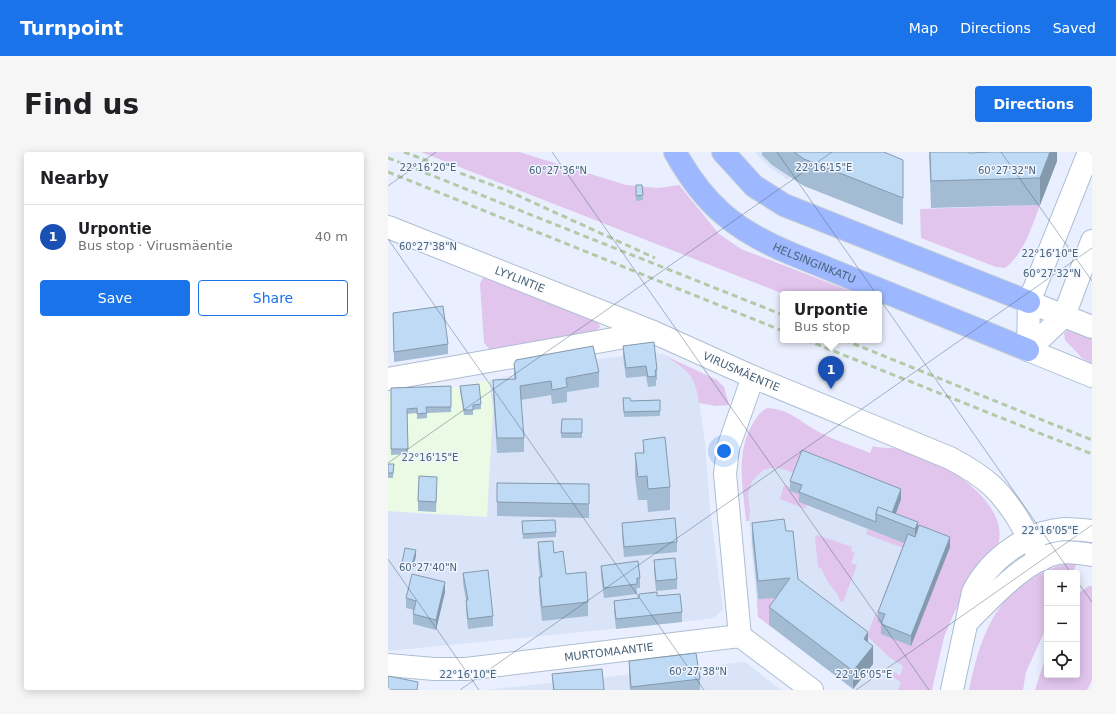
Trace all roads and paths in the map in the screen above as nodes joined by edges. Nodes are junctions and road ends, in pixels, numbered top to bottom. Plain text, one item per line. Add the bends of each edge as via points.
1 (675, 152) edge
2 (723, 152) edge
3 (1089, 152) edge
4 (388, 227) edge
5 (1092, 241) edge
6 (882, 291) edge
7 (882, 291) edge
8 (1028, 302) junction
9 (1064, 316) junction
10 (1092, 327) edge
11 (652, 332) junction
12 (1028, 350) junction
13 (1092, 376) edge
14 (753, 377) junction
15 (388, 379) edge
16 (1092, 531) edge
17 (1029, 539) junction
18 (1092, 555) edge
19 (1041, 560) junction
20 (967, 622) junction
21 (740, 636) junction
22 (388, 665) edge
23 (812, 690) edge
24 (952, 690) edge

1 - 6 main road, HELSINGINKATU via 692,182 718,210 754,237
2 - 8 main road via 754,186 784,205
3 - 8 street
4 - 11 street, LYYLINTIE
5 - 9 street
7 - 12 main road, HELSINGINKATU
8 - 9 street
8 - 12 street
9 - 10 street
9 - 12 street
11 - 14 street, VIRUSMÄENTIE
11 - 15 street
12 - 13 street
14 - 17 street, VIRUSMÄENTIE via 956,461 992,486 1004,499
14 - 21 street via 728,448 725,474
16 - 17 street via 1056,530
17 - 19 street, VIRUSMÄENTIE
17 - 20 street via 998,559 980,577 973,592
18 - 19 street via 1062,553
19 - 20 street via 1011,580
20 - 24 street
21 - 22 street, MURTOMAANTIE via 466,669
21 - 23 street

